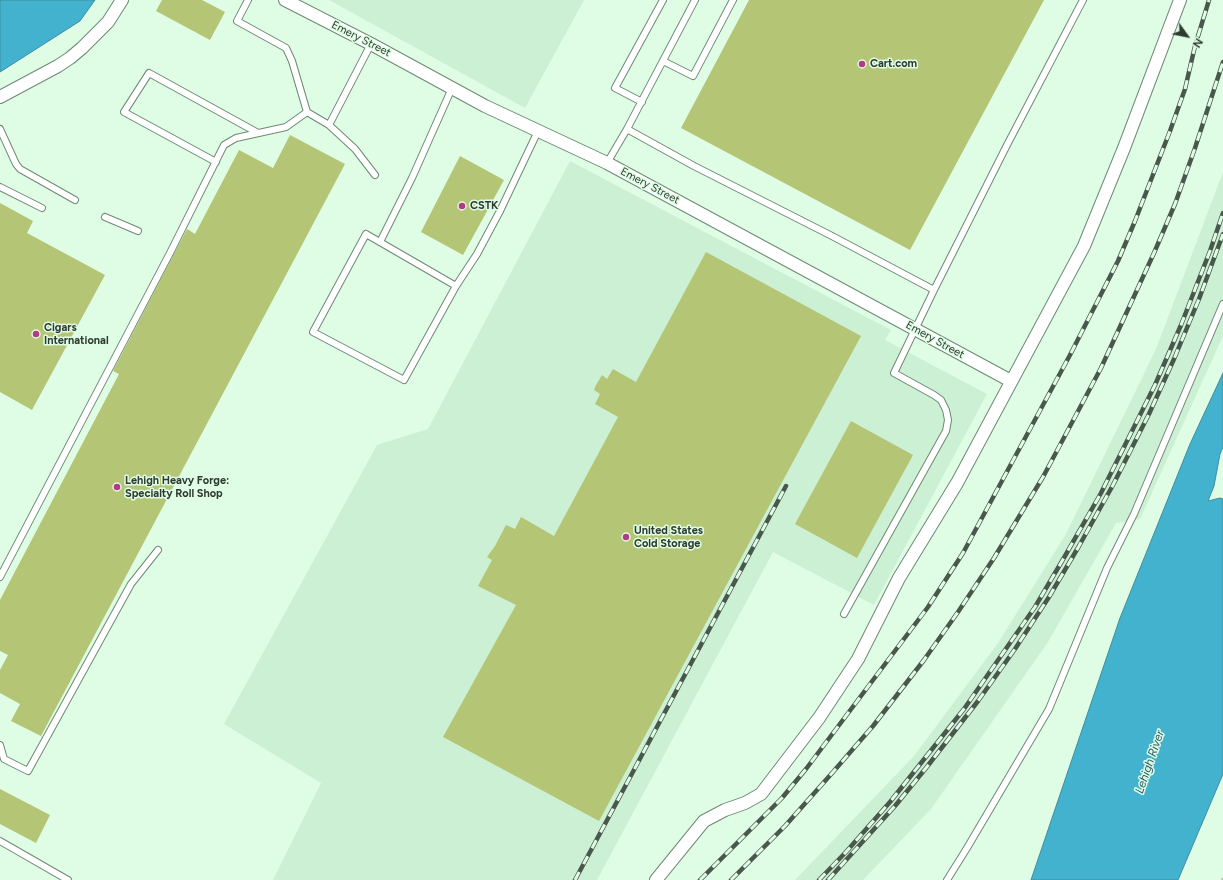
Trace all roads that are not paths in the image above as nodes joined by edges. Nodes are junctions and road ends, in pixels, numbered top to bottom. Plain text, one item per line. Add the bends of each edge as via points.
1 (122, 0) edge
2 (248, 0) edge
3 (285, 0) edge
4 (663, 0) edge
5 (695, 0) edge
6 (733, 0) edge
7 (1083, 0) edge
8 (1180, 0) edge
9 (371, 44) junction
10 (663, 62) junction
11 (452, 88) junction
12 (0, 97) edge
13 (642, 102) junction
14 (307, 112) junction
15 (329, 125) junction
16 (0, 129) edge
17 (627, 129) junction
18 (538, 131) junction
19 (258, 133) junction
20 (216, 162) junction
21 (607, 163) junction
22 (375, 175) dead end
23 (0, 187) edge
24 (75, 200) dead end
25 (42, 208) dead end
26 (106, 217) dead end
27 (138, 231) dead end
28 (380, 242) junction
29 (456, 286) junction
30 (934, 290) junction
31 (1223, 304) edge
32 (915, 328) junction
33 (1011, 381) junction
34 (158, 550) dead end
35 (0, 577) edge
36 (844, 614) dead end
37 (0, 745) edge
38 (0, 841) edge
39 (68, 880) edge
40 (656, 880) edge
41 (947, 880) edge

1 - 12 street via 108,22 70,58
2 - 14 lane via 237,21 286,48
3 - 9 street, Emery Street
4 - 13 lane via 615,88
5 - 10 lane
6 - 10 lane via 693,76
7 - 30 lane
8 - 33 street via 1084,246
9 - 11 street, Emery Street
9 - 15 lane
10 - 13 lane
11 - 18 street, Emery Street
11 - 28 lane
13 - 17 lane
14 - 15 lane
14 - 19 lane via 286,127
15 - 22 lane via 355,149
16 - 24 lane via 20,169
17 - 21 lane
17 - 30 lane
18 - 21 street, Emery Street
18 - 29 lane via 500,211
19 - 20 lane via 236,138 224,145
19 - 20 lane via 149,73 124,112
20 - 35 lane
21 - 32 street, Emery Street
23 - 25 lane
26 - 27 lane
28 - 29 lane
28 - 29 lane via 366,234 313,332 404,380
30 - 32 lane
31 - 41 lane via 1134,514 1107,568 1049,709
32 - 33 street, Emery Street
32 - 36 lane via 894,373 941,400 948,420 946,431
33 - 40 street via 957,482 899,578 858,660 819,718 761,794 745,804 724,810 704,821
34 - 37 lane via 131,584 28,771 4,758
38 - 39 lane

